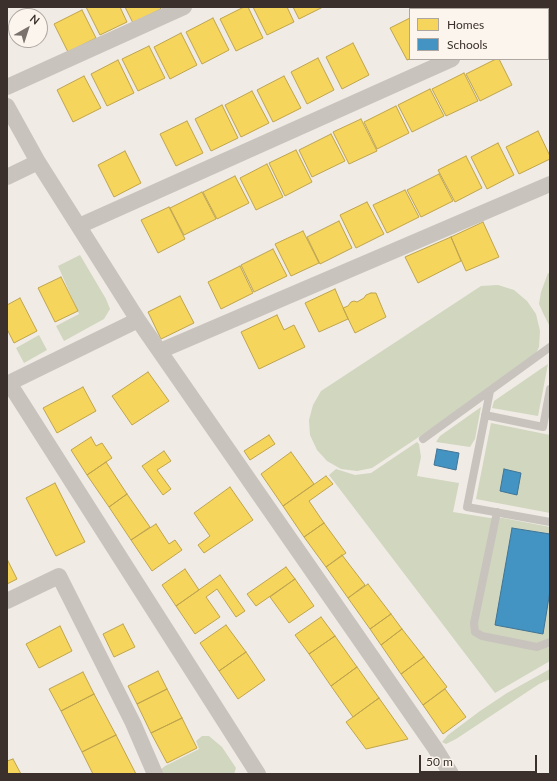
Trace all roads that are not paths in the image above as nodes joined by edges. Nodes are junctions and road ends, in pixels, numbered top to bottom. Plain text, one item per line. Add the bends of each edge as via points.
1 (184, 7) edge
2 (450, 60) edge
3 (7, 87) edge
4 (7, 106) edge
5 (38, 162) junction
6 (7, 177) edge
7 (550, 184) edge
8 (79, 226) junction
9 (138, 320) junction
10 (550, 347) edge
11 (160, 351) junction
12 (8, 383) edge
13 (550, 389) edge
14 (490, 391) junction
15 (485, 415) junction
16 (423, 439) dead end
17 (497, 512) junction
18 (550, 522) edge
19 (7, 601) edge
20 (550, 642) edge
21 (155, 774) edge
22 (258, 774) edge
23 (451, 774) edge

1 - 3 street
2 - 8 street
4 - 5 street
5 - 6 street
5 - 8 street
7 - 11 street
8 - 9 street
9 - 11 street
9 - 12 street
10 - 14 lane
11 - 23 street
12 - 22 street
13 - 15 lane via 542,427
14 - 15 lane
14 - 16 lane
15 - 17 lane via 467,507
17 - 18 lane
17 - 20 lane via 474,624 475,632 482,636 537,647
19 - 21 street via 59,576 133,723

